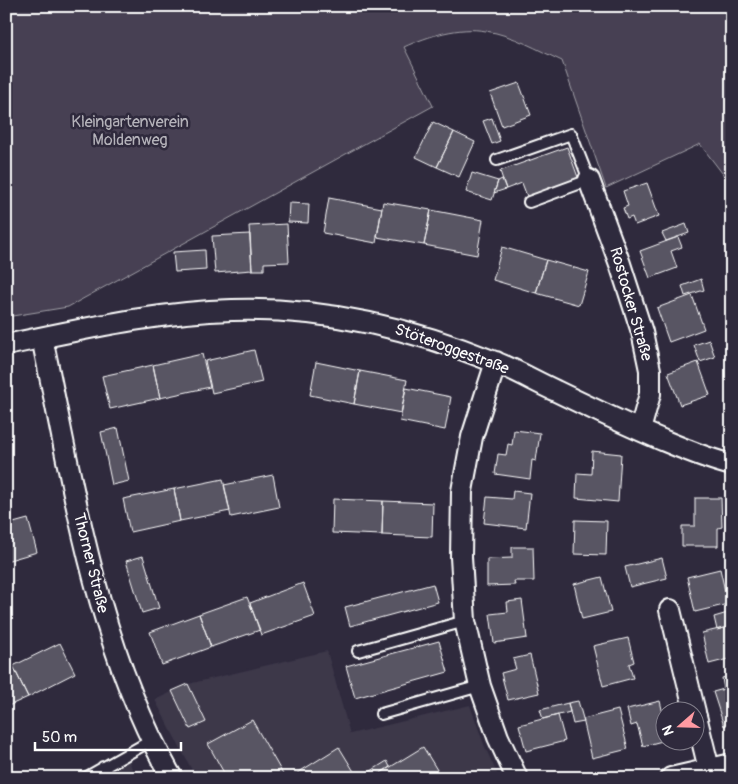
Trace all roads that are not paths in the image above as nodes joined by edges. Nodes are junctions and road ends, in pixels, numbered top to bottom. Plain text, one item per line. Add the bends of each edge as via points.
1 (497, 160) dead end
2 (590, 180) junction
3 (529, 202) dead end
4 (42, 338) junction
5 (6, 345) edge
6 (496, 362) junction
7 (640, 430) junction
8 (732, 465) edge
9 (670, 610) dead end
10 (465, 621) junction
11 (358, 651) dead end
12 (480, 686) junction
13 (692, 702) edge
14 (381, 714) dead end
15 (152, 740) junction
16 (705, 752) edge
17 (732, 764) edge
18 (103, 768) junction
19 (709, 769) junction
20 (85, 778) edge
21 (109, 778) edge
22 (172, 778) edge
23 (517, 778) edge
24 (671, 778) edge

1 - 2 lane, Rostocker Straße via 571,134
2 - 3 lane
2 - 7 street, Rostocker Straße via 642,332 650,370 650,394
4 - 5 street, Stöteroggestraße
4 - 6 street, Stöteroggestraße via 169,315 233,310 298,312 391,326
4 - 15 street, Thorner Straße via 85,546 100,602 125,679
6 - 7 street, Stöteroggestraße
6 - 10 street via 472,437 461,496
7 - 8 street, Stöteroggestraße
9 - 13 street
10 - 11 lane
10 - 12 street
12 - 14 lane
12 - 23 street via 498,738
15 - 18 lane
15 - 22 street, Thorner Straße
16 - 19 street
17 - 19 street
18 - 20 lane
18 - 21 lane
19 - 24 street

